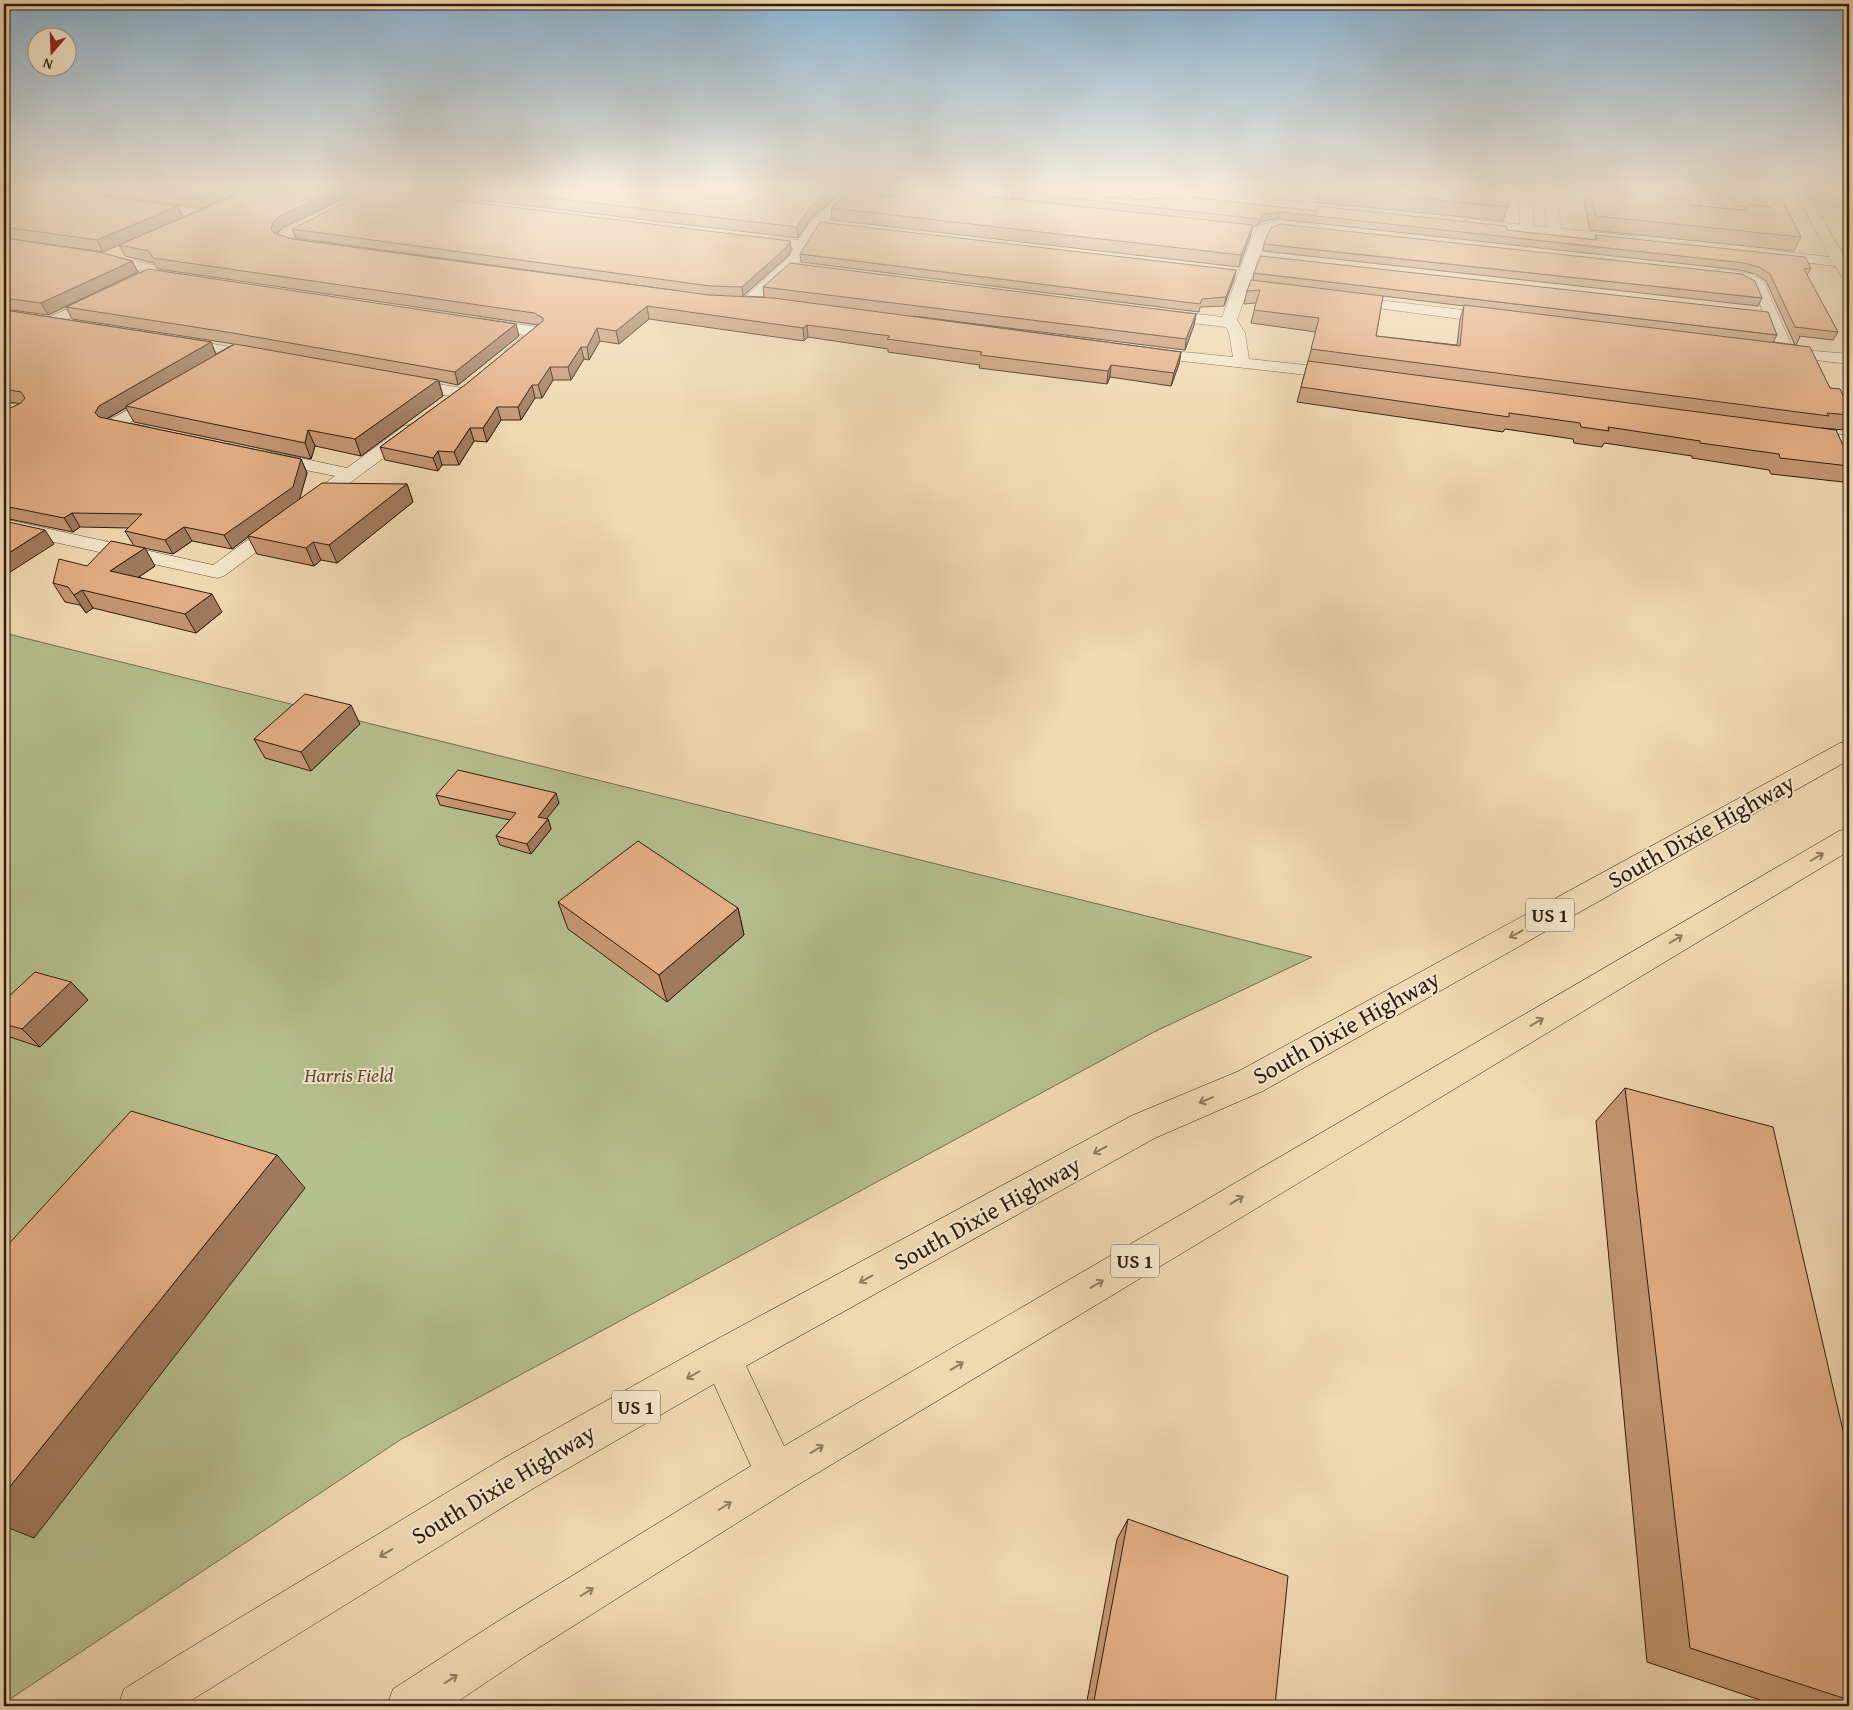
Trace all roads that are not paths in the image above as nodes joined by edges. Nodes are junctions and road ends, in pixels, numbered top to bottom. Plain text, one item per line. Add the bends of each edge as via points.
1 (149, 270) edge
2 (784, 270) edge
3 (1252, 270) edge
4 (1707, 271) edge
5 (1228, 272) edge
6 (151, 274) junction
7 (199, 281) edge
8 (134, 282) edge
9 (1247, 283) junction
10 (117, 290) edge
11 (1328, 298) edge
12 (731, 302) edge
13 (748, 302) junction
14 (768, 303) edge
15 (1144, 312) edge
16 (1754, 312) edge
17 (1772, 314) junction
18 (31, 319) edge
19 (460, 320) edge
20 (1515, 321) edge
21 (50, 322) junction
22 (1230, 323) junction
23 (78, 326) edge
24 (163, 340) edge
25 (1759, 350) edge
26 (1125, 351) edge
27 (238, 352) junction
28 (1787, 353) junction
29 (1849, 359) edge
30 (277, 360) edge
31 (499, 363) edge
32 (1242, 363) junction
33 (213, 367) edge
34 (1360, 376) edge
35 (384, 379) edge
36 (477, 381) edge
37 (180, 386) edge
38 (462, 393) junction
39 (446, 405) edge
40 (4, 408) edge
41 (4, 421) edge
42 (422, 422) edge
43 (1793, 433) edge
44 (160, 434) edge
45 (1849, 440) edge
46 (255, 454) edge
47 (350, 474) junction
48 (4, 525) edge
49 (1849, 749) edge
50 (1849, 838) edge
51 (722, 1358) junction
52 (776, 1474) junction
53 (141, 1706) edge
54 (410, 1706) edge

1 - 6 street
2 - 13 street
3 - 9 street
4 - 17 street via 1754,281
5 - 9 street
6 - 7 street
6 - 8 street
9 - 22 street
10 - 21 street
11 - 20 street
12 - 13 street
13 - 14 street
15 - 22 street
16 - 17 street
17 - 28 street
18 - 21 street
19 - 31 street via 537,332
21 - 23 street
22 - 32 street via 1237,333
24 - 27 street
25 - 28 street
26 - 32 street
27 - 30 street
27 - 33 street
28 - 29 street
32 - 34 street
35 - 38 street
36 - 38 street
37 - 44 street via 113,424
38 - 39 street
40 - 41 street via 22,411
42 - 47 street
43 - 45 street
46 - 47 street
47 - 48 street via 217,572
49 -> 51 highway, South Dixie Highway / US 1 via 1251,1080 1143,1127
52 -> 50 highway, US 1
51 - 52 highway
51 -> 53 highway, South Dixie Highway / US 1 via 511,1478
54 -> 52 highway, US 1

